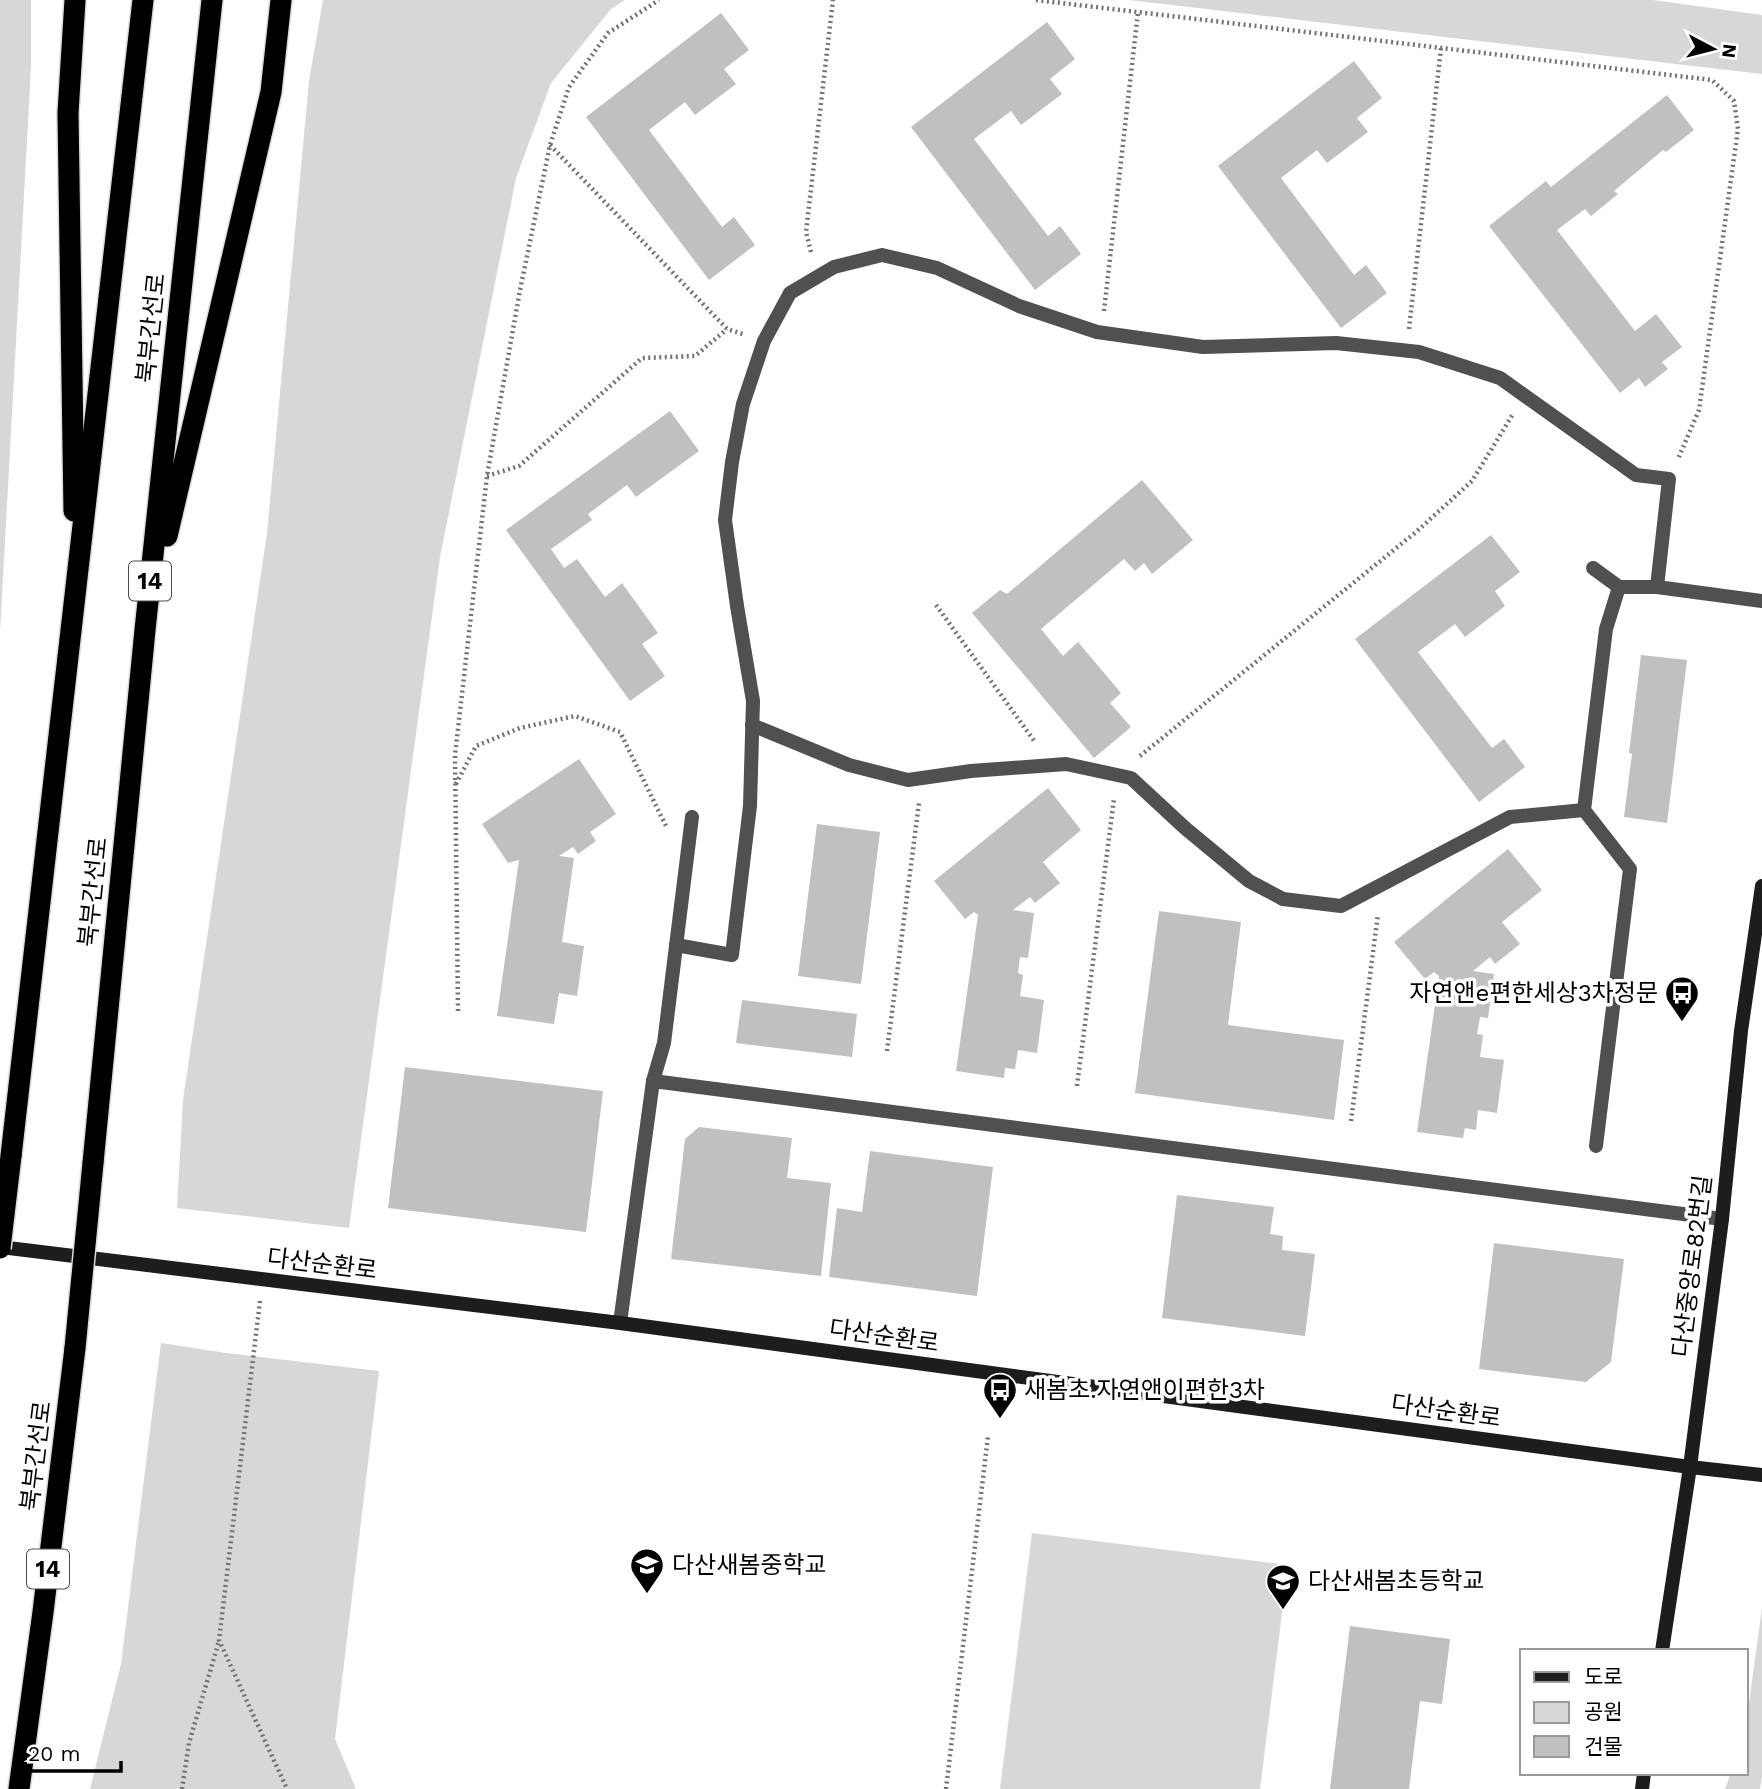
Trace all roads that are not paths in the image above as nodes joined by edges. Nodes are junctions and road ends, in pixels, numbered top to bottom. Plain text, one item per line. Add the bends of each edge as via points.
1 (75, 0) edge
2 (143, 0) edge
3 (212, 0) edge
4 (281, 0) edge
5 (1593, 568) dead end
6 (1619, 587) junction
7 (1657, 587) junction
8 (75, 601) junction
9 (1762, 601) edge
10 (145, 630) junction
11 (752, 725) junction
12 (1584, 810) junction
13 (692, 817) dead end
14 (1762, 886) edge
15 (676, 945) junction
16 (653, 1081) junction
17 (1596, 1146) dead end
18 (1722, 1219) junction
19 (0, 1248) edge
20 (620, 1323) junction
21 (1690, 1467) junction
22 (1762, 1475) edge
23 (1662, 1649) edge
24 (19, 1789) edge

1 - 8 highway via 68,113
2 - 8 highway, 북부간선로
3 - 10 highway, 북부간선로 / 14
4 - 10 highway via 271,92
5 - 6 lane
6 - 7 lane
6 - 12 lane via 1606,629
7 - 9 lane
7 - 11 lane via 1669,479 1636,475 1500,378 1419,352 1336,343 1203,347 1102,333 1019,306 937,268 882,255 834,267 790,293 764,341 743,404 725,520 753,701
8 - 19 highway, 북부간선로, bridge
10 - 24 highway, 북부간선로 / 14, bridge via 75,1348
11 - 12 lane via 849,765 908,779 1066,764 1131,778 1249,881 1283,899 1341,906 1510,817
11 - 15 lane via 750,806 732,955
12 - 17 lane via 1630,869
13 - 15 lane
14 - 18 street, 다산중앙로82번길 via 1741,1031
15 - 16 lane via 664,1043
16 - 18 lane
16 - 20 lane
18 - 21 street, 다산중앙로82번길
19 - 20 street, 다산순환로
20 - 21 street, 다산순환로
21 - 22 street, 다산순환로
21 - 23 street, 다산중앙로82번길

